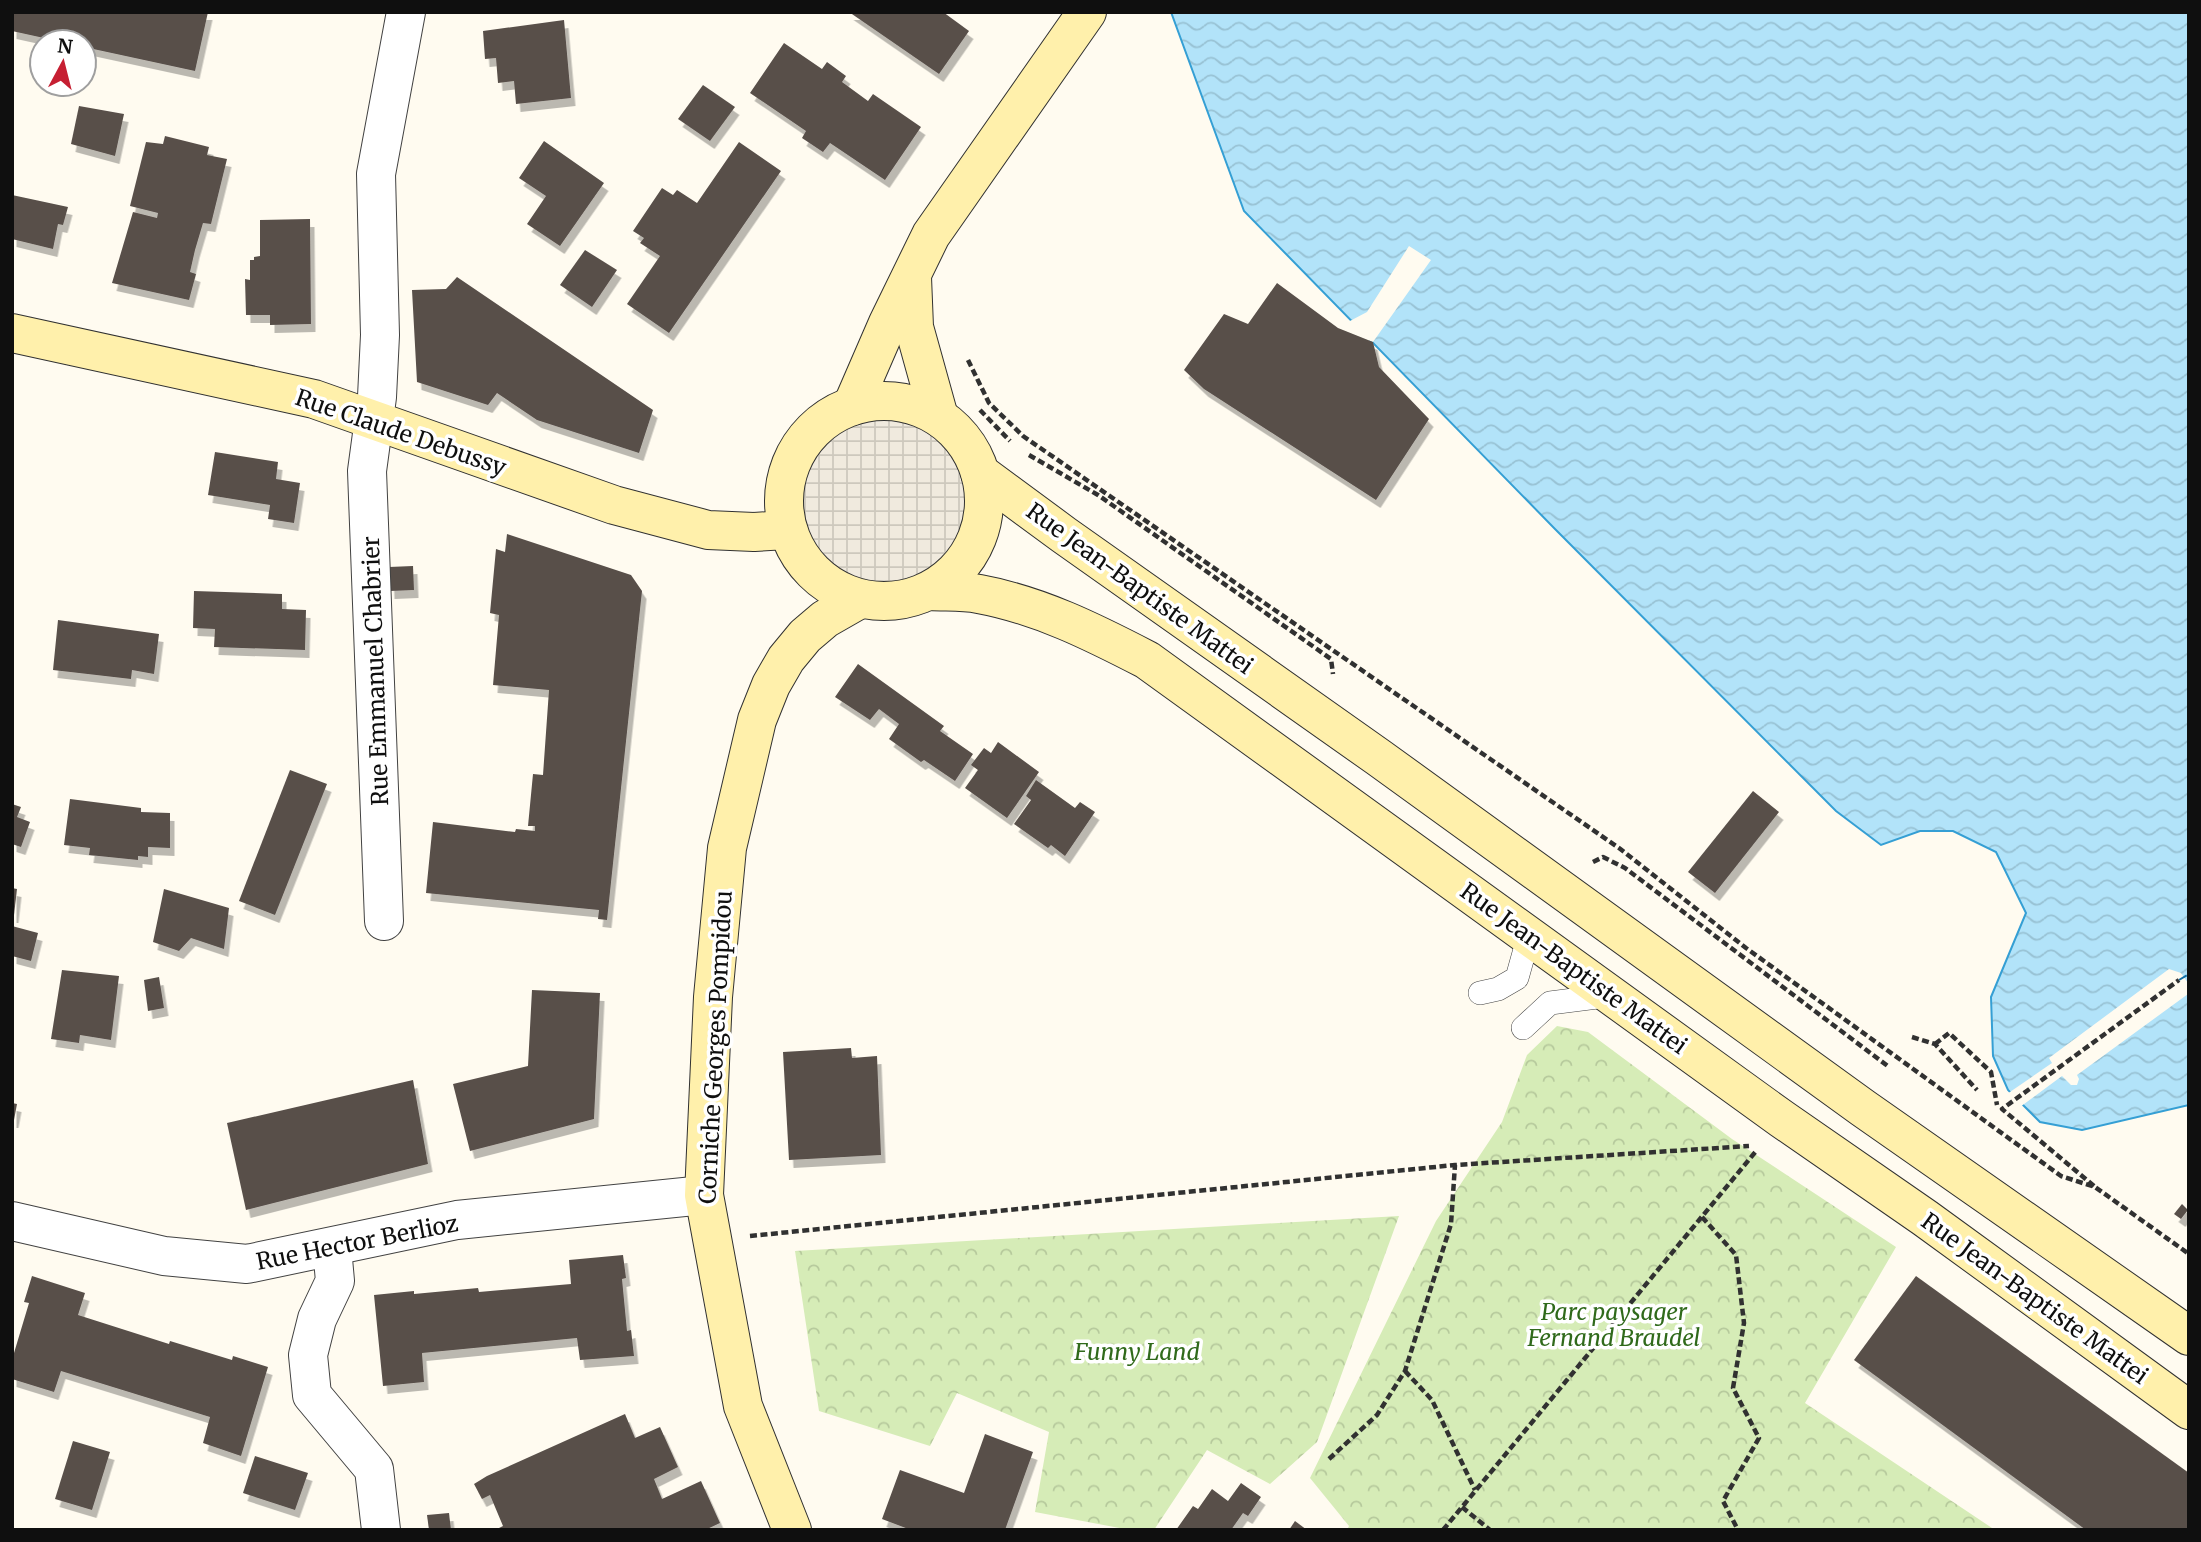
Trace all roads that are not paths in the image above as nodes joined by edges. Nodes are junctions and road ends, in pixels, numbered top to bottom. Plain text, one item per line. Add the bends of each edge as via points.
1 (406, 12) edge
2 (1087, 12) edge
3 (912, 272) junction
4 (12, 333) edge
5 (852, 406) junction
6 (939, 417) junction
7 (374, 421) junction
8 (980, 473) junction
9 (788, 530) junction
10 (930, 591) junction
11 (860, 599) junction
12 (384, 921) dead end
13 (1529, 935) junction
14 (1480, 993) dead end
15 (1614, 995) junction
16 (1522, 1028) dead end
17 (704, 1195) junction
18 (12, 1222) edge
19 (332, 1248) junction
20 (2189, 1336) edge
21 (2189, 1410) edge
22 (380, 1530) edge
23 (792, 1530) edge

1 - 7 street, Rue Emmanuel Chabrier via 376,174 380,335
2 - 3 main road via 931,235
3 - 5 main road
3 - 6 main road via 914,327
4 - 7 main road, Rue Claude Debussy via 314,399
5 - 6 main road via 882,401 912,405
5 - 9 main road via 825,420 803,442 789,469 783,500
6 - 8 main road via 971,451
7 - 9 main road, Rue Claude Debussy via 668,520 708,530
7 - 12 street, Rue Emmanuel Chabrier via 367,471
8 - 10 main road via 985,500 981,528 953,575
8 - 20 main road, Rue Jean-Baptiste Mattei via 1863,1108
9 - 11 main road via 803,561 828,585
10 - 11 main road via 896,600
10 - 13 main road, Rue Jean-Baptiste Mattei via 977,594 1030,606 1147,660
11 - 17 main road, Corniche Georges Pompidou via 805,636 771,685 757,720 727,848 713,997
13 - 14 lane via 1517,978
13 - 15 main road, Rue Jean-Baptiste Mattei
15 - 16 lane via 1550,1003
15 - 21 main road, Rue Jean-Baptiste Mattei
17 - 19 street, Rue Hector Berlioz via 457,1220
17 - 23 main road, Corniche Georges Pompidou via 743,1406
18 - 19 street, Rue Hector Berlioz via 164,1256 247,1264
19 - 22 street via 335,1281 317,1319 308,1354 312,1395 374,1469

